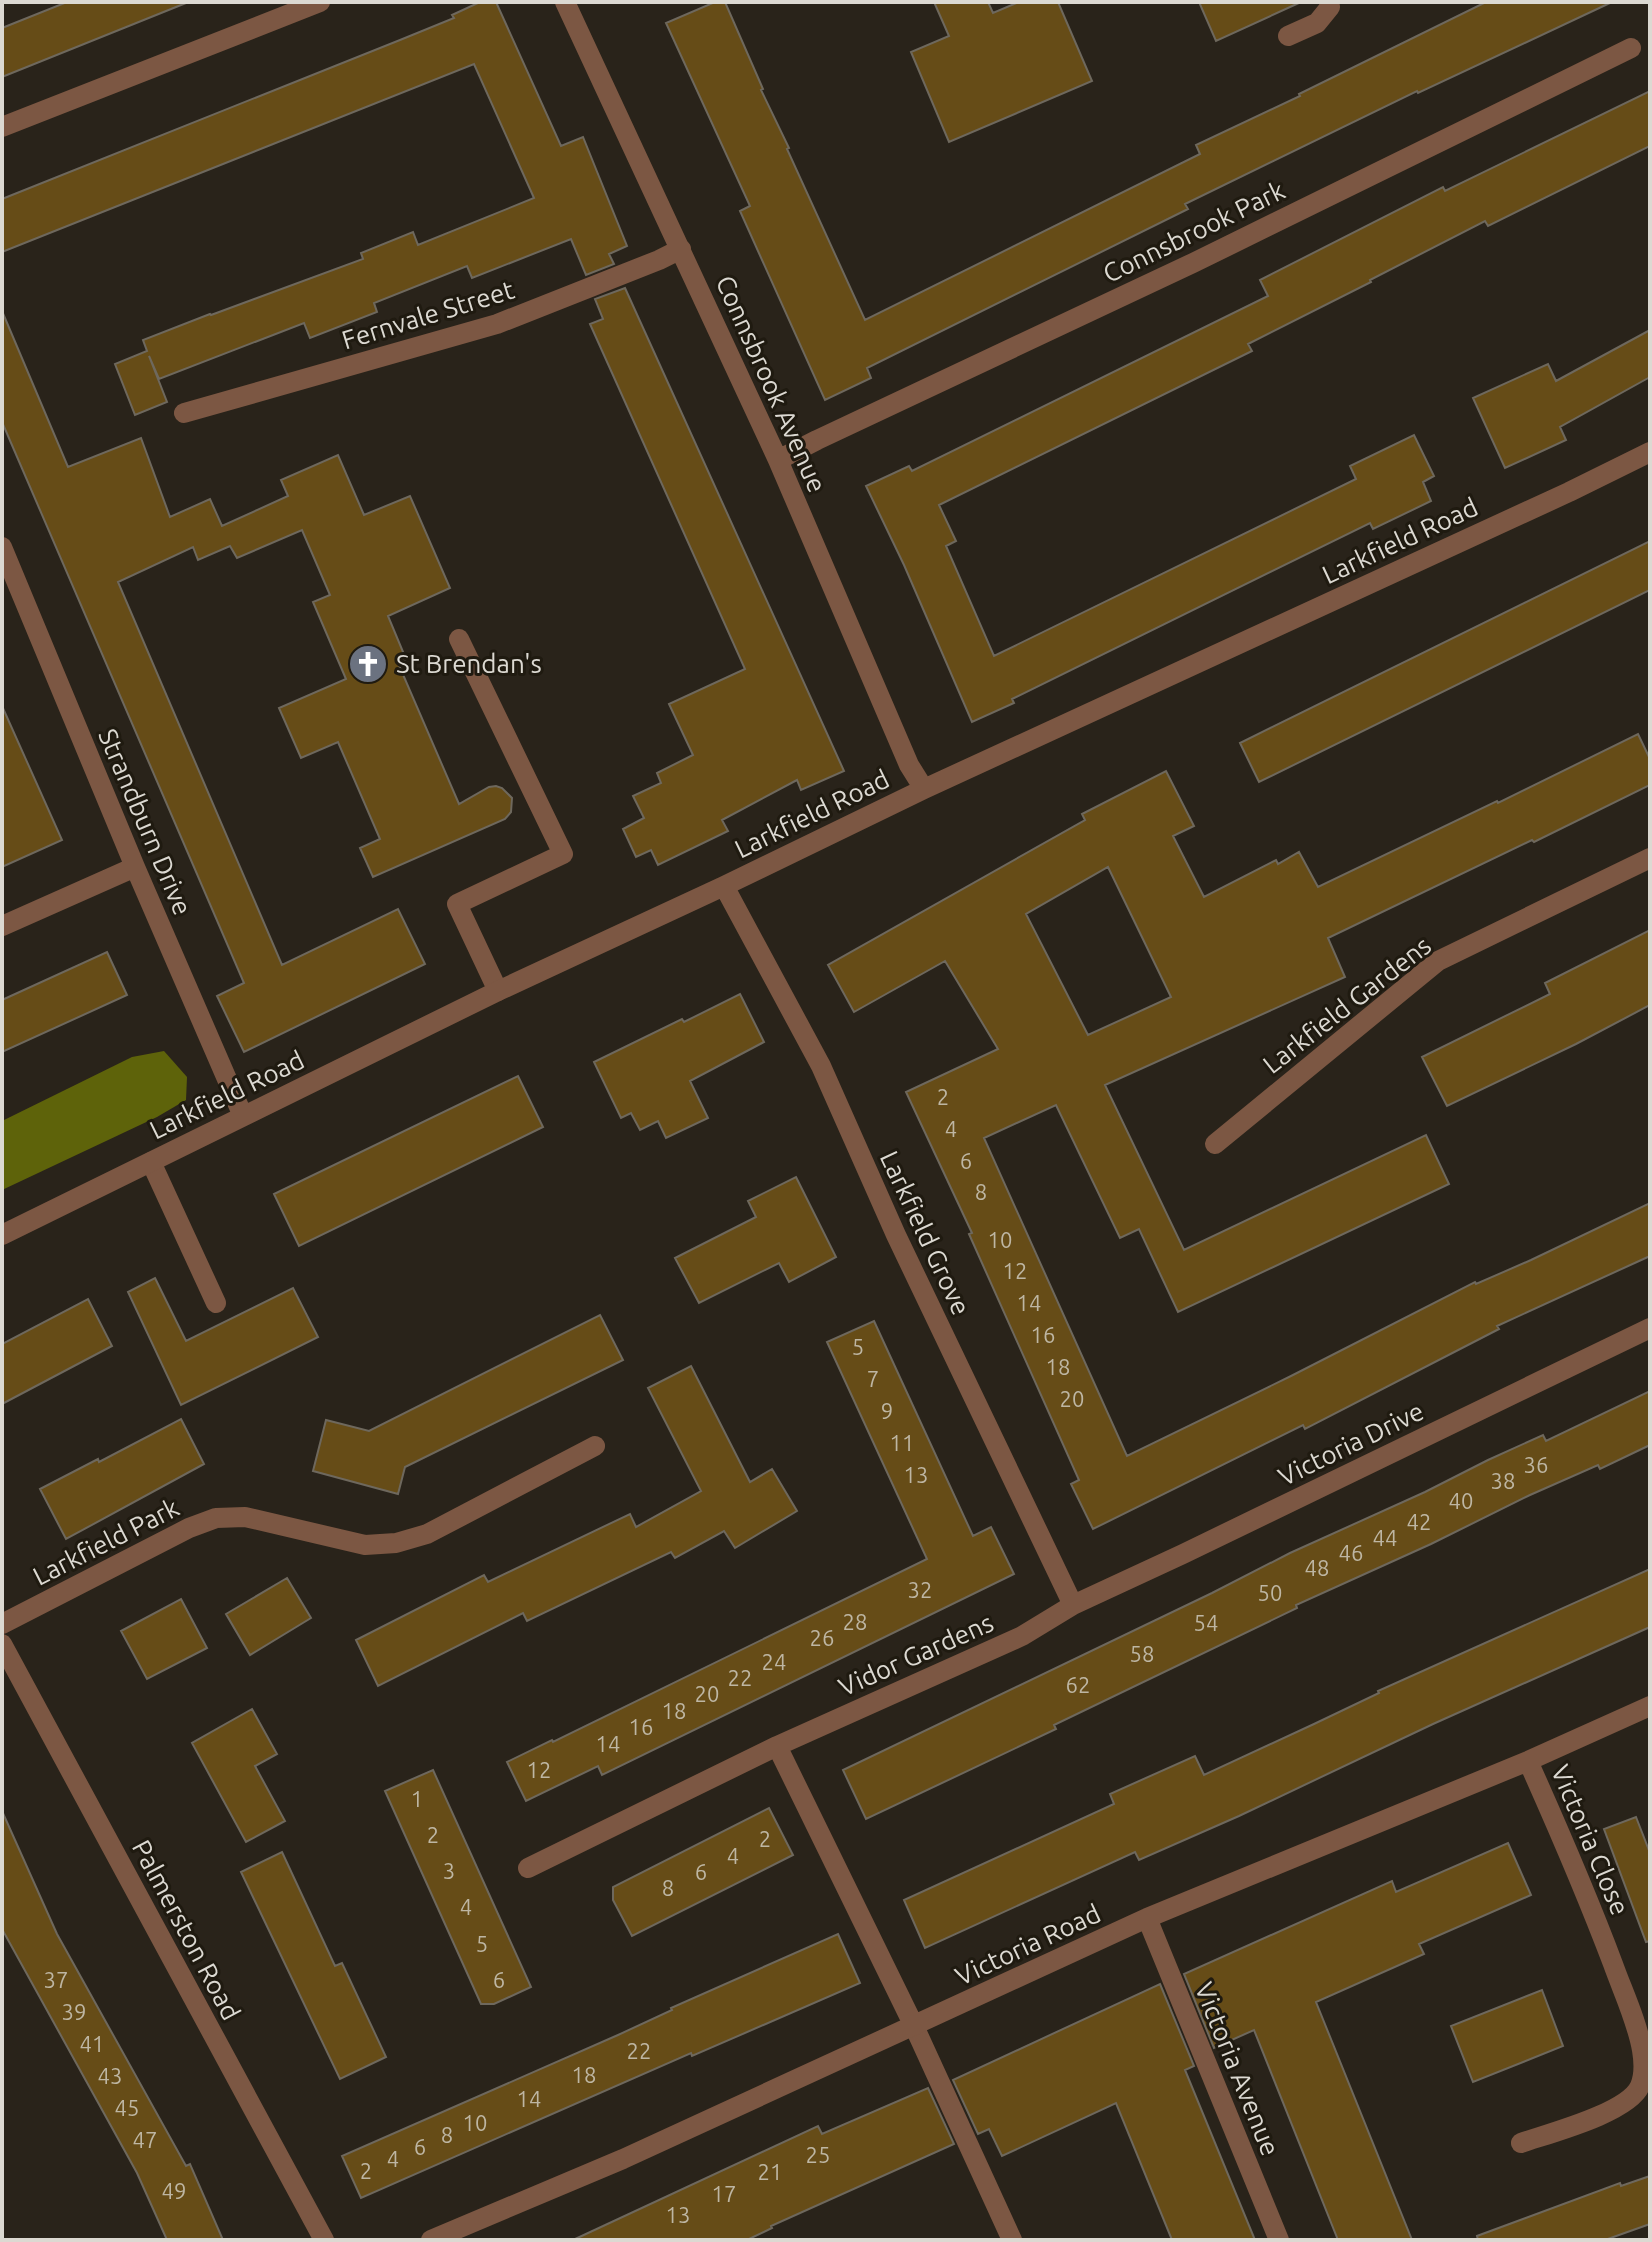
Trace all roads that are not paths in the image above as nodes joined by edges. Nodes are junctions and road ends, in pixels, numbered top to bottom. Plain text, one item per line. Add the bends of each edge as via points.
1 (320, 2) edge
2 (1329, 2) edge
3 (567, 3) edge
4 (1288, 36) dead end
5 (1631, 48) dead end
6 (2, 127) edge
7 (681, 249) junction
8 (184, 413) dead end
9 (1650, 452) edge
10 (778, 460) junction
11 (2, 547) edge
12 (459, 639) dead end
13 (924, 789) junction
14 (1650, 858) edge
15 (135, 867) junction
16 (724, 886) junction
17 (2, 926) edge
18 (498, 991) junction
19 (243, 1116) junction
20 (1215, 1144) dead end
21 (151, 1162) junction
22 (2, 1235) edge
23 (216, 1303) dead end
24 (1650, 1328) edge
25 (595, 1446) dead end
26 (1073, 1605) junction
27 (2, 1624) edge
28 (2, 1644) edge
29 (1650, 1706) edge
30 (777, 1746) junction
31 (1528, 1761) junction
32 (528, 1868) dead end
33 (1147, 1918) junction
34 (914, 2026) junction
35 (1521, 2143) dead end
36 (324, 2240) edge
37 (431, 2240) edge
38 (1012, 2240) edge
39 (1279, 2240) edge

1 - 6 street
2 - 4 street via 1317,23
3 - 7 street, Connsbrook Avenue
5 - 10 street, Connsbrook Park
7 - 8 street, Fernvale Street via 497,324
7 - 10 street, Connsbrook Avenue
9 - 13 street, Larkfield Road
10 - 13 street, Connsbrook Avenue
11 - 15 street, Strandburn Drive
12 - 18 street via 563,854 457,904
13 - 16 street, Larkfield Road
14 - 20 street, Larkfield Gardens via 1438,961
15 - 17 street
15 - 19 street, Strandburn Drive
16 - 18 street, Larkfield Road
16 - 26 street, Larkfield Grove via 821,1066
18 - 19 street, Larkfield Road
19 - 21 street, Larkfield Road
21 - 22 street, Larkfield Road
21 - 23 street
24 - 26 street, Victoria Drive
25 - 27 street, Larkfield Park via 427,1534 396,1543 365,1545 245,1517 216,1518
26 - 30 street, Vidor Gardens via 1022,1636
28 - 36 street, Palmerston Road
29 - 31 street, Victoria Road
30 - 32 street, Vidor Gardens
30 - 34 street
31 - 33 street, Victoria Road
31 - 35 street, Victoria Close via 1612,1962 1645,2070 1628,2101
33 - 34 street, Victoria Road
33 - 39 street, Victoria Avenue
34 - 37 street, Victoria Road
34 - 38 street

